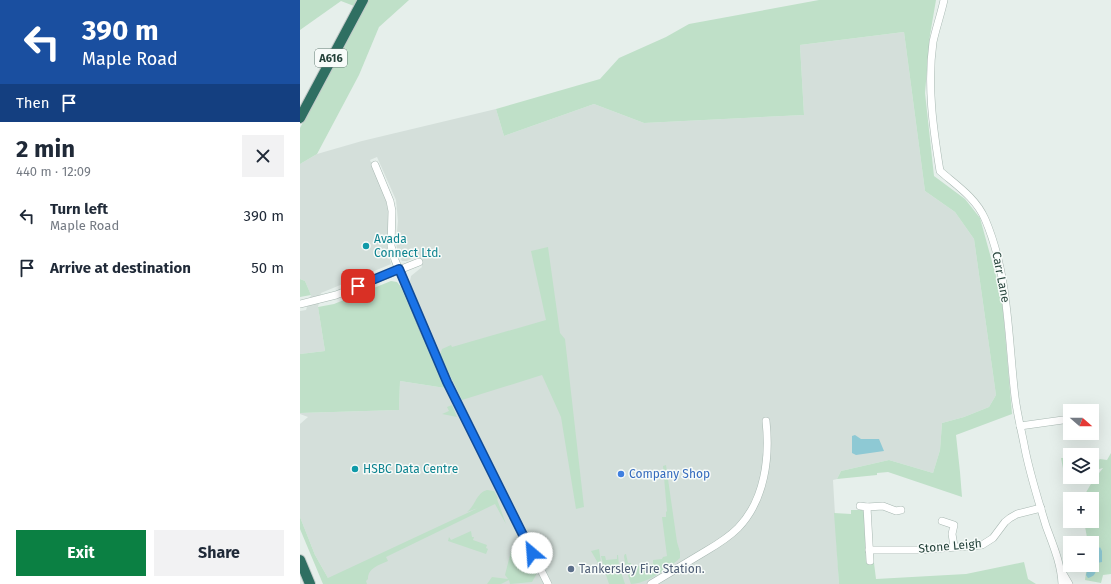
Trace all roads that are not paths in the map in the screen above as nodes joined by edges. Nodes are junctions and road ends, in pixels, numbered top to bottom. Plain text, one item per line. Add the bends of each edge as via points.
1 (363, 0) edge
2 (944, 0) edge
3 (300, 118) edge
4 (375, 165) dead end
5 (418, 262) dead end
6 (399, 269) junction
7 (300, 304) edge
8 (1063, 420) edge
9 (766, 421) dead end
10 (1020, 426) junction
11 (1041, 508) junction
12 (901, 510) dead end
13 (942, 521) dead end
14 (954, 546) junction
15 (869, 550) junction
16 (300, 560) edge
17 (870, 561) dead end
18 (1061, 570) junction
19 (310, 584) edge
20 (548, 584) edge
21 (651, 584) edge
22 (1062, 584) edge
23 (1069, 584) edge

1 - 3 highway, A616
2 - 10 street, Carr Lane via 930,72 932,126 940,171 968,195 984,216 993,240 1006,304
4 - 6 street via 390,201 391,246
5 - 6 street
6 - 7 street via 336,295
6 - 20 street via 447,382
8 - 10 street
9 - 21 street via 764,475 750,513 724,540
10 - 11 street, Carr Lane
11 - 14 street, Stone Leigh via 1010,518 993,538 982,545
11 - 18 street, Carr Lane
12 - 15 street via 896,511 883,506 864,506
13 - 14 street via 954,525
14 - 15 street, Stone Leigh via 919,550
15 - 17 street
16 - 19 highway
18 - 22 street, Carr Lane
18 - 23 street, Carr Lane

